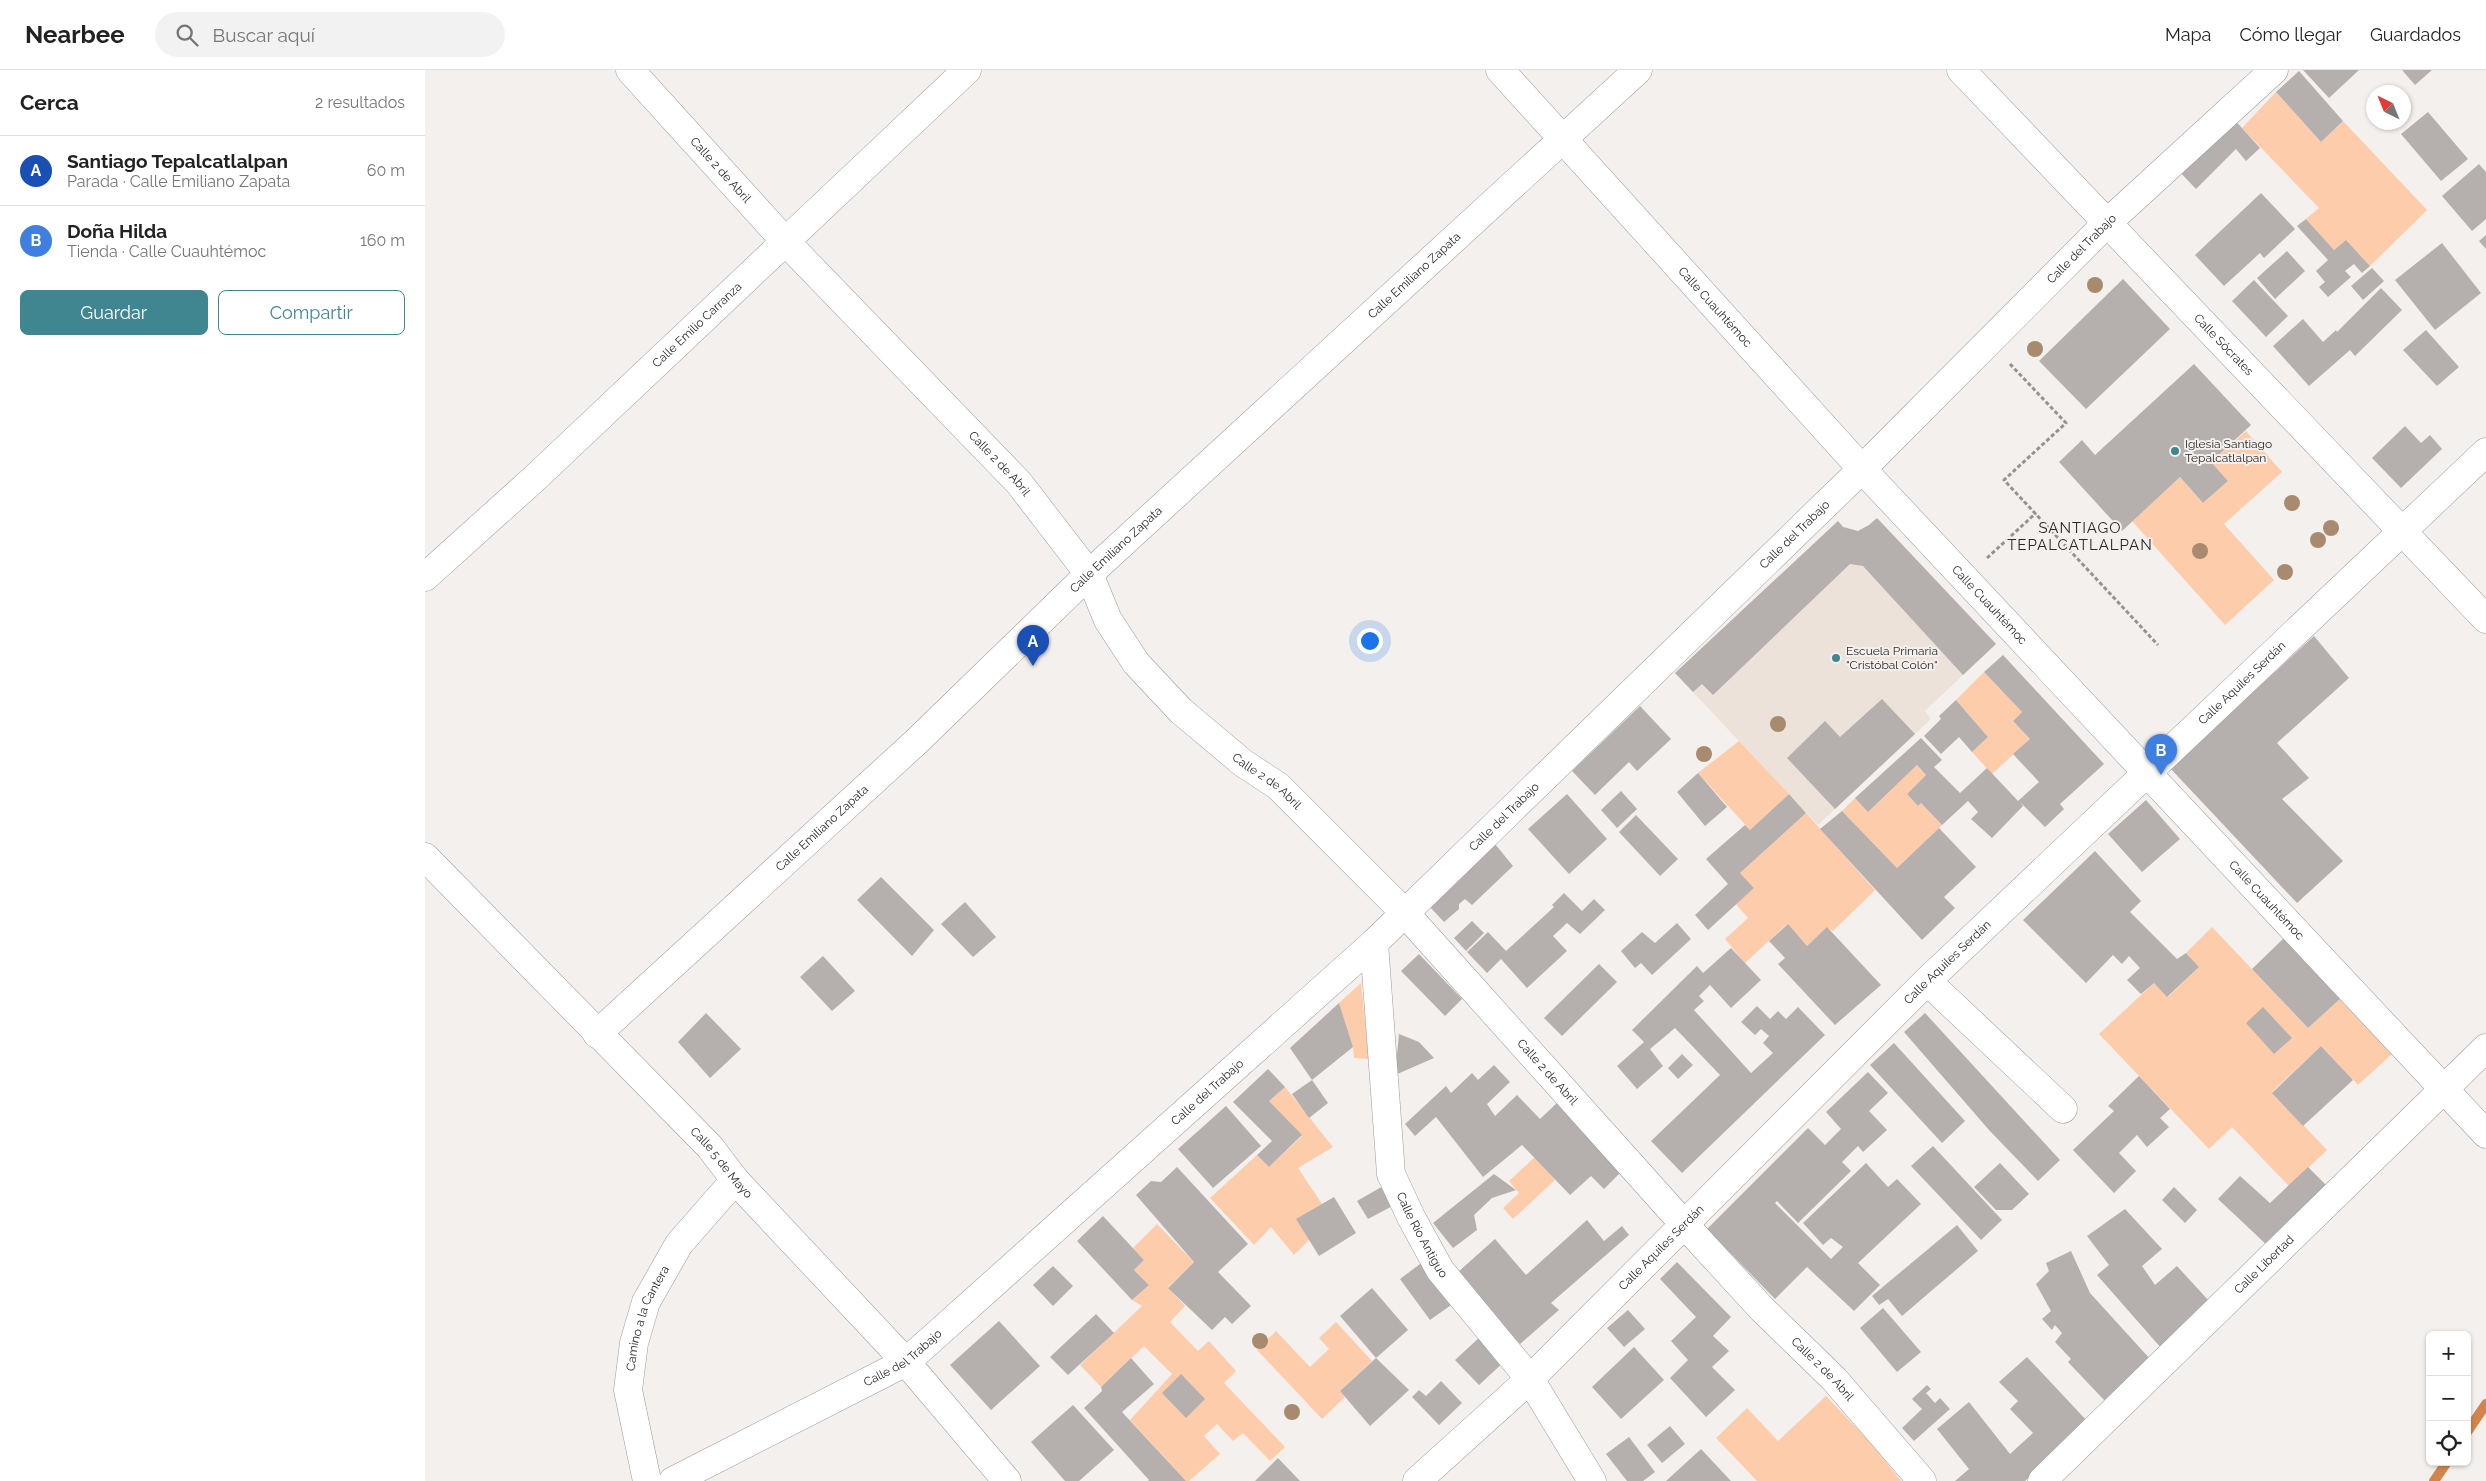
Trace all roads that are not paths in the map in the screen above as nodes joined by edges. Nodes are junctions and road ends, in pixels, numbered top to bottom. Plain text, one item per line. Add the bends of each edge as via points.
1 (629, 70) edge
2 (967, 70) edge
3 (1500, 70) edge
4 (1637, 70) edge
5 (1961, 70) edge
6 (2274, 70) edge
7 (1562, 139) junction
8 (2107, 223) junction
9 (785, 241) junction
10 (2486, 452) edge
11 (1862, 469) junction
12 (2401, 531) junction
13 (1089, 574) junction
14 (425, 577) edge
15 (2486, 619) edge
16 (2145, 772) junction
17 (425, 857) edge
18 (1404, 912) junction
19 (1374, 943) junction
20 (1927, 981) junction
21 (597, 1034) junction
22 (2486, 1048) edge
23 (2444, 1090) junction
24 (2063, 1109) dead end
25 (2486, 1134) edge
26 (735, 1180) junction
27 (1683, 1223) junction
28 (906, 1362) junction
29 (1530, 1378) junction
30 (647, 1481) edge
31 (673, 1481) edge
32 (1007, 1481) edge
33 (1417, 1481) edge
34 (1591, 1481) edge
35 (1922, 1481) edge
36 (2042, 1481) edge

1 - 9 street, Calle 2 de Abril
2 - 9 street, Calle Emilio Carranza
3 - 7 street, Calle Cuauhtémoc
4 - 7 street, Calle Emiliano Zapata
5 - 8 street, Calle Sócrates
6 - 8 street, Calle del Trabajo
7 - 11 street, Calle Cuauhtémoc
7 - 13 street, Calle Emiliano Zapata
8 - 11 street, Calle del Trabajo
8 - 12 street, Calle Sócrates
9 - 13 street, Calle 2 de Abril via 1019,483
9 - 14 street, Calle Emilio Carranza via 535,478
10 - 12 street, Calle Aquiles Serdán
11 - 16 street, Calle Cuauhtémoc
11 - 18 street, Calle del Trabajo
12 - 15 street, Calle Sócrates
12 - 16 street, Calle Aquiles Serdán
13 - 18 street, Calle 2 de Abril via 1108,620 1136,663 1175,704 1243,763 1278,786
13 - 21 street, Calle Emiliano Zapata via 916,742
16 - 20 street, Calle Aquiles Serdán
16 - 23 street, Calle Cuauhtémoc
17 - 21 street, Calle 5 de Mayo
18 - 19 street, Calle del Trabajo
18 - 27 street, Calle 2 de Abril
19 - 28 street, Calle del Trabajo
19 - 29 street, Calle Río Antiguo via 1391,1174 1440,1270
20 - 24 street
20 - 27 street, Calle Aquiles Serdán
21 - 26 street, Calle 5 de Mayo via 710,1147
22 - 23 street, Calle Libertad
23 - 25 street, Calle Cuauhtémoc
23 - 36 street, Calle Libertad
26 - 28 street, Calle 5 de Mayo
26 - 30 street, Camino a la Cantera via 679,1244 646,1302 634,1343 628,1390
27 - 29 street, Calle Aquiles Serdán
27 - 35 street, Calle 2 de Abril via 1762,1309 1834,1379
28 - 31 street, Calle del Trabajo
28 - 32 street, Calle 5 de Mayo
29 - 33 street, Calle Aquiles Serdán
29 - 34 street, Calle Río Antiguo

